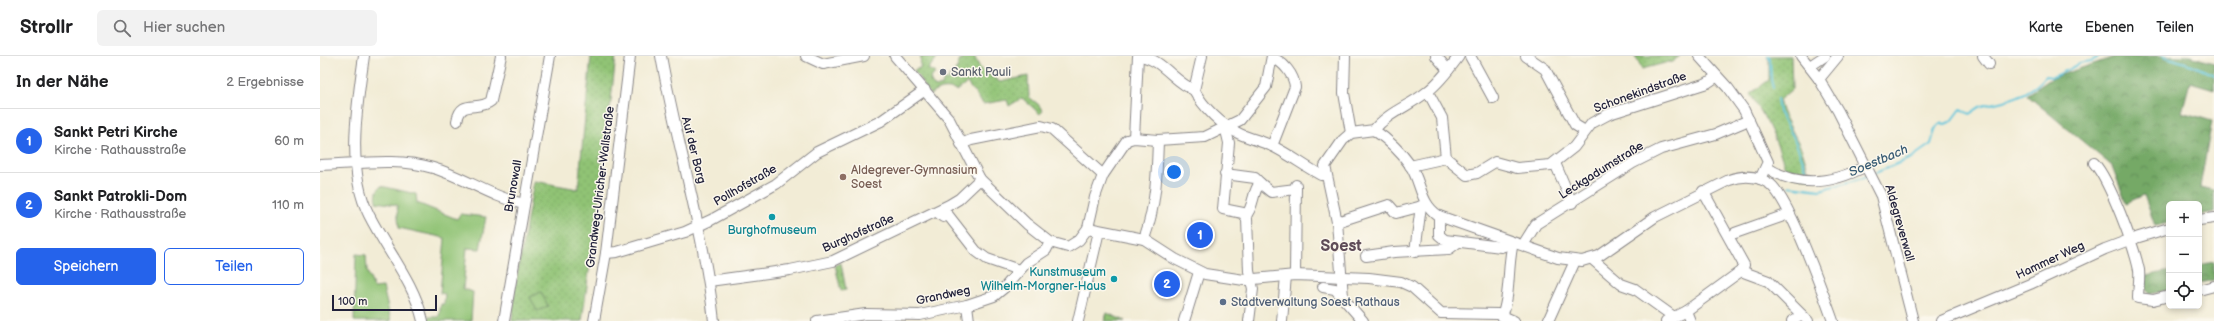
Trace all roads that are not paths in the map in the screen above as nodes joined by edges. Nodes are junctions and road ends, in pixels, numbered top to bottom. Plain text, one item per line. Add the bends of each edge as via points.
1 (364, 56) edge
2 (501, 56) edge
3 (550, 56) edge
4 (630, 56) edge
5 (661, 56) edge
6 (806, 56) edge
7 (864, 56) edge
8 (895, 56) edge
9 (1139, 56) edge
10 (1202, 56) edge
11 (1345, 56) edge
12 (1436, 56) edge
13 (1459, 56) edge
14 (1470, 56) edge
15 (1526, 56) edge
16 (1699, 56) edge
17 (1801, 56) edge
18 (1825, 56) edge
19 (1838, 56) edge
20 (1272, 57) edge
21 (1810, 66) junction
22 (1448, 70) junction
23 (1716, 77) junction
24 (1819, 79) junction
25 (925, 90) junction
26 (1194, 90) junction
27 (1428, 92) junction
28 (1493, 98) dead end
29 (1749, 120) junction
30 (457, 121) dead end
31 (1225, 126) junction
32 (1374, 130) junction
33 (1585, 131) junction
34 (1351, 133) junction
35 (1134, 138) junction
36 (1158, 140) junction
37 (961, 144) junction
38 (1272, 146) junction
39 (1446, 158) junction
40 (1555, 163) junction
41 (2094, 163) dead end
42 (355, 164) junction
43 (320, 165) edge
44 (1410, 166) junction
45 (1766, 168) junction
46 (1867, 168) junction
47 (1325, 171) junction
48 (1103, 174) junction
49 (1225, 174) junction
50 (980, 179) junction
51 (1760, 179) junction
52 (1260, 183) junction
53 (1703, 191) junction
54 (1423, 203) junction
55 (1572, 203) junction
56 (524, 204) junction
57 (948, 210) junction
58 (1789, 214) junction
59 (1246, 215) junction
60 (1439, 216) junction
61 (2214, 218) edge
62 (2202, 220) edge
63 (1337, 222) junction
64 (699, 226) junction
65 (1088, 228) junction
66 (2166, 229) edge
67 (1099, 231) junction
68 (1735, 233) dead end
69 (1144, 239) junction
70 (2129, 240) junction
71 (1050, 242) junction
72 (1457, 243) junction
73 (1518, 244) junction
74 (1415, 252) junction
75 (606, 253) junction
76 (1366, 256) dead end
77 (1592, 259) junction
78 (1575, 261) junction
79 (1019, 270) junction
80 (1741, 271) junction
81 (1199, 272) junction
82 (1290, 275) junction
83 (1341, 276) junction
84 (1251, 279) junction
85 (709, 281) junction
86 (1323, 282) junction
87 (2214, 286) edge
88 (2202, 289) edge
89 (1343, 296) junction
90 (2166, 297) edge
91 (967, 305) junction
92 (1502, 316) junction
93 (1688, 316) edge
94 (920, 318) edge
95 (1805, 318) edge
96 (1446, 319) edge
97 (1670, 319) edge
98 (423, 321) edge
99 (504, 321) edge
100 (594, 321) edge
101 (714, 321) edge
102 (817, 321) edge
103 (969, 321) edge
104 (1078, 321) edge
105 (1184, 321) edge
106 (1249, 321) edge
107 (1282, 321) edge
108 (1363, 321) edge
109 (1514, 321) edge
110 (1548, 321) edge
111 (1792, 321) edge
112 (1834, 321) edge
113 (1913, 321) edge
114 (1942, 321) edge

1 - 42 street
2 - 30 street via 491,102 463,109 458,114
3 - 56 street, Brunowall
4 - 75 street, Grandweg-Ulricher-Wallstraße
5 - 64 street, Auf der Borg via 672,116
6 - 7 street via 823,64
8 - 25 street
9 - 26 street via 1153,60 1185,87
9 - 35 street
10 - 26 street
11 - 34 street via 1344,93
12 - 22 street
13 - 22 street
14 - 28 street
15 - 33 street via 1545,68 1576,125
16 - 23 street
17 - 21 street, Aldegreverwall
18 - 21 street
19 - 24 street
20 - 31 street via 1269,78 1262,93 1240,120
20 - 38 street via 1288,71 1295,87
21 - 24 street, Aldegreverwall
22 - 27 street
23 - 29 street via 1728,88
23 - 33 street, Schonekindstraße via 1706,83 1609,114 1592,123
24 - 46 street, Aldegreverwall
25 - 37 street via 949,119
25 - 64 street, Pollhofstraße via 881,121 817,152 776,184
26 - 31 street
27 - 32 street via 1396,110
27 - 39 street via 1442,118
29 - 45 street via 1768,162
29 - 55 street, Leckgadumstraße via 1716,134 1661,149 1633,163
31 - 36 street via 1205,137
31 - 38 street
31 - 49 street via 1229,143
32 - 34 street
32 - 44 street via 1386,139
33 - 40 street, Schonekindstraße via 1574,147
34 - 47 street via 1325,166
35 - 36 street
35 - 48 street via 1127,140
36 - 69 street via 1154,205
37 - 48 street via 1041,126 1052,129
37 - 50 street
38 - 47 street via 1320,175
39 - 40 street, Schonekindstraße via 1467,174 1477,173 1495,162 1517,168
39 - 44 street
40 - 55 street
41 - 70 street via 2106,179
42 - 43 street
42 - 56 street via 409,163 431,167 508,201
42 - 98 street via 363,201 369,215 411,287
44 - 54 street
45 - 46 street via 1779,176 1806,182 1831,180
45 - 51 street
46 - 113 street, Aldegreverwall via 1881,196
47 - 63 street
48 - 65 street
49 - 52 street via 1255,178
49 - 59 street via 1223,209
50 - 57 street
50 - 71 street via 1027,224
51 - 53 street via 1740,176
51 - 58 street via 1779,193
52 - 59 street via 1255,189
52 - 82 street via 1271,192 1296,187
53 - 77 street via 1655,217
53 - 80 street via 1744,265
54 - 60 street
54 - 63 street via 1396,213 1389,205
54 - 74 street
55 - 73 street, Leckgadumstraße via 1536,224
56 - 99 street, Brunowall
57 - 79 street via 976,251 987,259
57 - 85 street, Burghofstraße via 943,217 937,212 834,261
58 - 68 street
58 - 112 street
59 - 84 street
60 - 72 street via 1439,235 1445,240
60 - 73 street
61 - 62 street
63 - 83 street
64 - 75 street, Pollhofstraße via 624,250
64 - 85 street, Auf der Borg
65 - 67 street
65 - 71 street via 1079,240 1068,247
66 - 70 street, Hammer Weg
67 - 69 street
67 - 104 street
69 - 81 street
70 - 90 street via 2139,271 2138,298 2154,300
70 - 114 street, Hammer Weg via 2030,284 1955,313
71 - 79 street, Grandweg via 1046,250
72 - 73 street via 1501,247
72 - 74 street via 1450,249
73 - 78 street
73 - 92 street via 1510,258 1506,308
74 - 76 street
75 - 100 street, Grandweg-Ulricher-Wallstraße
77 - 78 street
77 - 97 street via 1621,284 1635,288
78 - 110 street
79 - 91 street, Grandweg via 994,296
80 - 93 street
80 - 95 street via 1768,281
81 - 84 street
81 - 105 street
82 - 84 street
82 - 86 street
82 - 107 street
83 - 86 street
83 - 89 street
83 - 96 street via 1401,282 1412,287
84 - 106 street via 1253,289
85 - 101 street, Auf der Borg
86 - 89 street
87 - 88 street
89 - 108 street
91 - 94 street, Grandweg
91 - 103 street
92 - 96 street
92 - 109 street
93 - 97 street
94 - 102 street, Grandweg via 866,314
95 - 111 street

